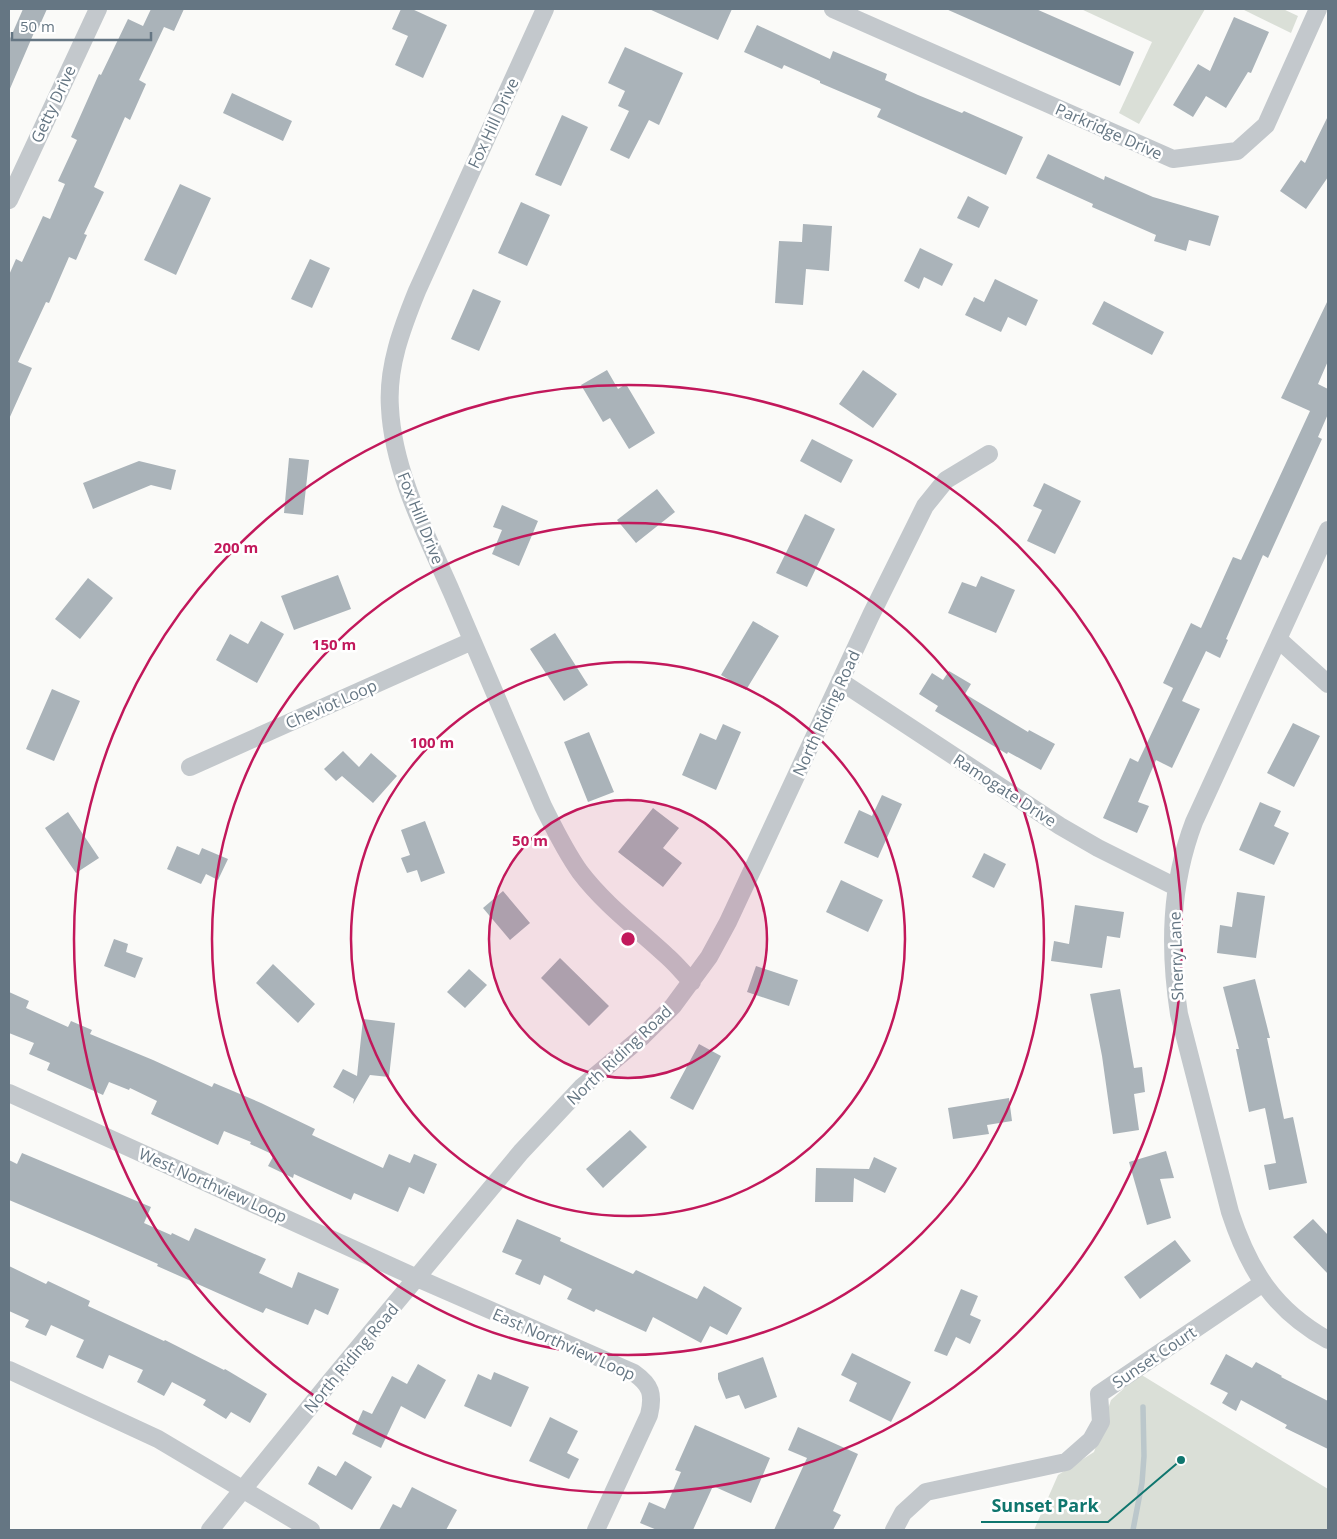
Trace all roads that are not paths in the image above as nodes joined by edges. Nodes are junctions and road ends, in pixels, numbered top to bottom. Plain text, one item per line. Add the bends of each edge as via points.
1 (98, 9) edge
2 (545, 9) edge
3 (833, 9) edge
4 (1318, 9) edge
5 (9, 200) edge
6 (989, 454) dead end
7 (1328, 530) edge
8 (1278, 639) junction
9 (472, 641) junction
10 (840, 681) junction
11 (1328, 684) edge
12 (190, 767) dead end
13 (1176, 887) junction
14 (692, 982) junction
15 (9, 1093) edge
16 (417, 1278) junction
17 (1263, 1283) junction
18 (1328, 1340) edge
19 (9, 1370) edge
20 (243, 1489) junction
21 (210, 1530) edge
22 (311, 1530) edge
23 (596, 1530) edge
24 (894, 1530) edge

1 - 5 street, Getty Drive
2 - 9 street, Fox Hill Drive via 417,291 392,367 391,426 400,466
3 - 4 street, Parkridge Drive via 1173,159 1237,151 1266,125
6 - 10 street, North Riding Road via 946,480 925,506
7 - 8 street, Sherry Lane
8 - 11 street
8 - 13 street, Sherry Lane via 1194,822
9 - 12 street, Cheviot Loop
9 - 14 street, Fox Hill Drive via 543,806 580,872 624,919 670,958
10 - 13 street, Ramogate Drive via 1060,826
10 - 14 street, North Riding Road via 728,922
13 - 17 street, Sherry Lane via 1172,945 1179,1014 1230,1212 1247,1258
14 - 16 street, North Riding Road via 643,1036 582,1087 556,1114
15 - 16 street, West Northview Loop
16 - 20 street, North Riding Road
16 - 23 street, East Northview Loop via 644,1380 652,1402 649,1414
17 - 18 street, Sherry Lane via 1287,1311
17 - 24 street, Sunset Court via 1099,1394 1101,1422 1091,1440 1066,1462 926,1492 903,1513
19 - 20 street via 158,1438
20 - 21 street, North Riding Road
20 - 22 street

